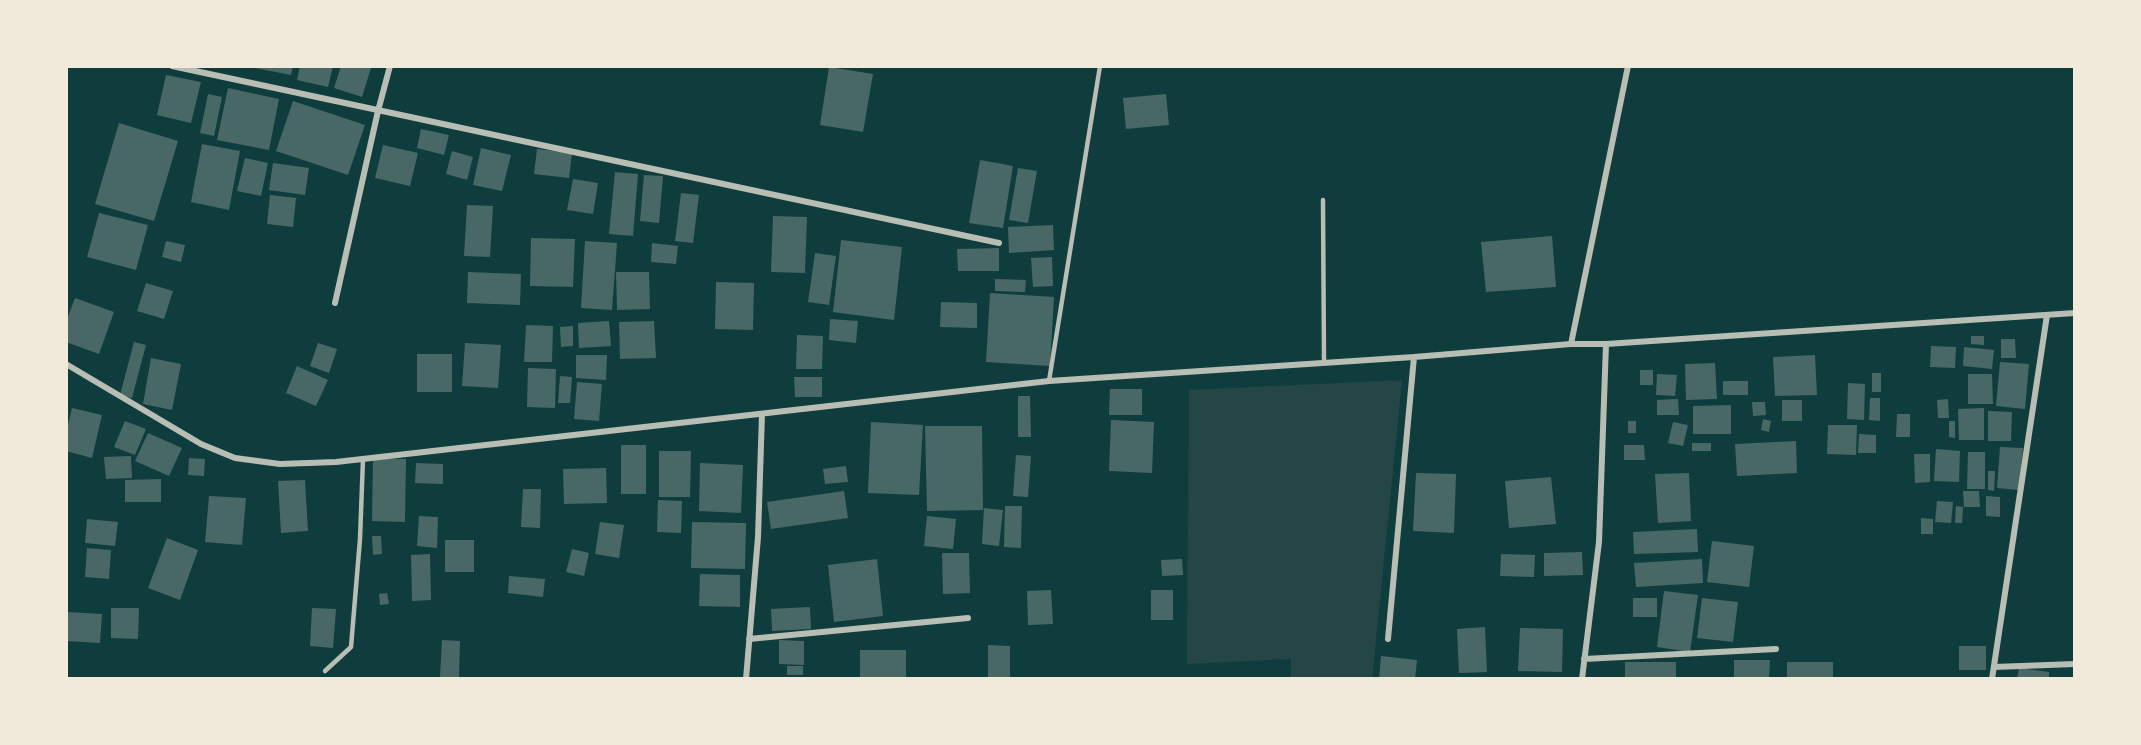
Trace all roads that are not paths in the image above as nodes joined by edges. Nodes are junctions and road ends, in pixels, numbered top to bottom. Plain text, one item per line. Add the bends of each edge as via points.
1 (172, 66) edge
2 (390, 66) edge
3 (1100, 66) edge
4 (1628, 66) edge
5 (378, 111) junction
6 (1323, 200) dead end
7 (999, 243) dead end
8 (335, 303) dead end
9 (2075, 313) edge
10 (2047, 315) junction
11 (1571, 344) junction
12 (1606, 344) junction
13 (1414, 357) junction
14 (1324, 362) junction
15 (66, 364) edge
16 (1049, 381) junction
17 (762, 414) junction
18 (363, 459) junction
19 (968, 618) dead end
20 (749, 639) junction
21 (1388, 639) dead end
22 (1776, 648) dead end
23 (1584, 659) junction
24 (2075, 664) edge
25 (1994, 667) junction
26 (325, 671) dead end
27 (746, 679) edge
28 (1582, 679) edge
29 (1992, 679) edge

1 - 5 street
2 - 5 street
3 - 16 lane
4 - 11 street
5 - 7 street
5 - 8 street
6 - 14 lane
9 - 10 street
10 - 12 street
10 - 25 street
11 - 12 street
11 - 13 street
12 - 23 street via 1599,542
13 - 14 street
13 - 21 street
14 - 16 street
15 - 18 street via 201,444 235,458 280,464
16 - 17 street
17 - 18 street
17 - 20 street via 758,537
18 - 26 lane via 351,647
19 - 20 street
20 - 27 street
22 - 23 street
23 - 28 street
24 - 25 street
25 - 29 street

